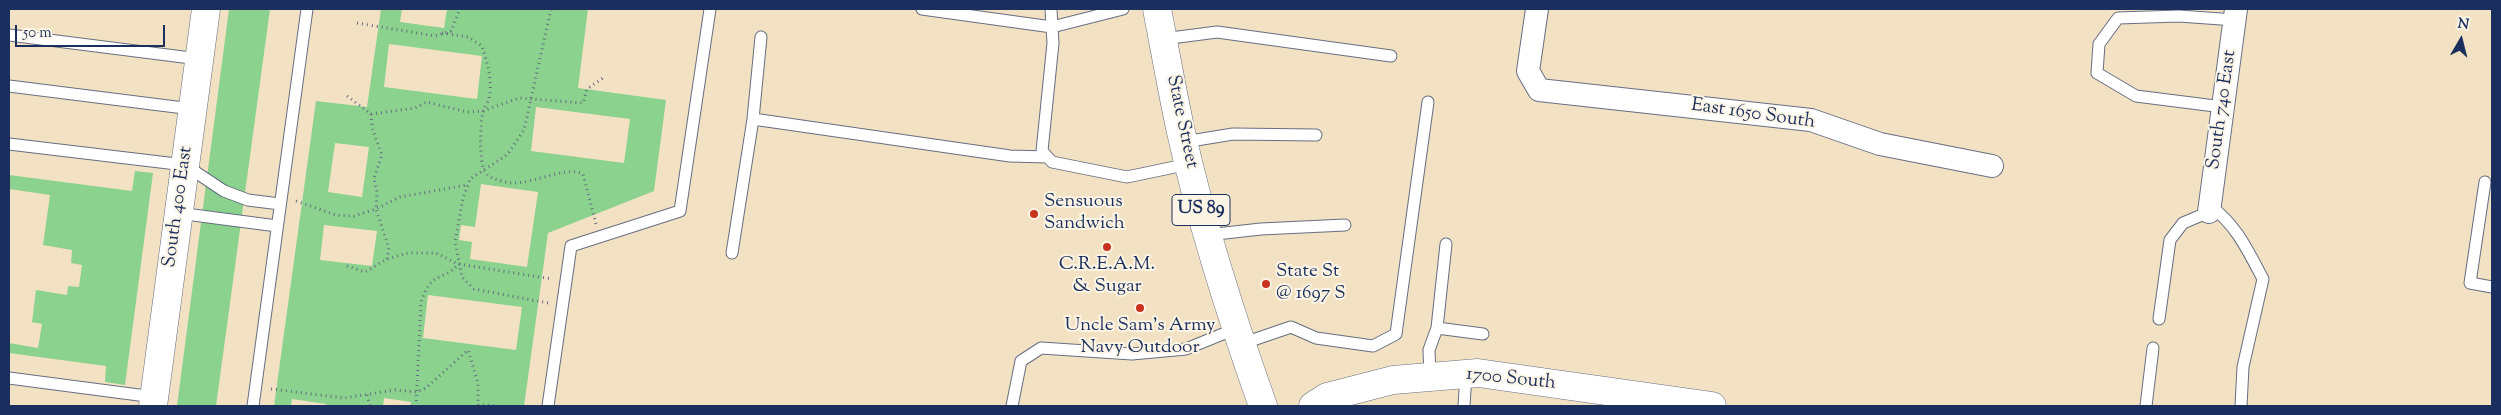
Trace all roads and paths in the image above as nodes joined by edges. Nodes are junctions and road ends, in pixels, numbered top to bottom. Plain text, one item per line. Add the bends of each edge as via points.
1 (206, 9) edge
2 (307, 9) edge
3 (460, 9) edge
4 (552, 9) edge
5 (710, 9) edge
6 (922, 9) edge
7 (1051, 9) edge
8 (1124, 9) edge
9 (1157, 9) edge
10 (1537, 9) edge
11 (2236, 14) edge
12 (357, 23) dead end
13 (1052, 27) junction
14 (442, 34) junction
15 (9, 35) edge
16 (761, 37) dead end
17 (1163, 39) junction
18 (1391, 56) dead end
19 (199, 59) junction
20 (603, 78) dead end
21 (9, 86) edge
22 (347, 96) dead end
23 (533, 99) junction
24 (1428, 102) dead end
25 (2223, 108) junction
26 (192, 109) junction
27 (482, 111) junction
28 (371, 114) junction
29 (752, 119) junction
30 (1316, 135) dead end
31 (9, 144) edge
32 (1186, 153) junction
33 (1047, 157) junction
34 (185, 165) junction
35 (1992, 166) dead end
36 (484, 170) junction
37 (2485, 182) dead end
38 (468, 185) junction
39 (281, 200) junction
40 (376, 209) junction
41 (2210, 209) junction
42 (178, 213) junction
43 (277, 226) junction
44 (1345, 226) dead end
45 (1208, 235) junction
46 (599, 236) junction
47 (1446, 244) dead end
48 (732, 253) dead end
49 (387, 259) junction
50 (458, 264) junction
51 (347, 266) dead end
52 (566, 281) junction
53 (2492, 287) edge
54 (562, 306) junction
55 (2159, 319) dead end
56 (1437, 328) junction
57 (1484, 334) dead end
58 (1238, 337) junction
59 (2153, 348) dead end
60 (1466, 374) junction
61 (1430, 377) junction
62 (9, 378) edge
63 (255, 387) junction
64 (417, 392) junction
65 (367, 395) junction
66 (1639, 401) edge
67 (153, 402) edge
68 (253, 406) edge
69 (370, 406) edge
70 (416, 406) edge
71 (478, 406) edge
72 (500, 406) edge
73 (548, 406) edge
74 (1012, 406) edge
75 (1263, 406) edge
76 (1313, 406) edge
77 (1464, 406) edge
78 (1712, 406) edge
79 (2146, 406) edge
80 (2240, 406) edge

1 - 19 street, South 400 East
2 - 39 lane
3 - 14 path via 451,31
4 - 23 path
5 - 46 lane via 680,211
6 - 13 lane
7 - 13 lane
8 - 13 lane
9 - 17 street, State Street / US 89
10 - 35 street, East 1650 South via 1528,71 1539,90 1811,120 1880,144
11 - 25 street, South 740 East
11 - 25 lane via 2118,18 2099,44 2097,73 2136,96
12 - 14 path via 435,36
13 - 33 lane via 1042,152
14 - 27 path via 468,37 482,46 490,72 489,98
15 - 19 lane
16 - 29 lane
17 - 18 lane via 1217,32
17 - 32 street, State Street / US 89
19 - 26 street, South 400 East
20 - 23 path via 587,89 584,103
21 - 26 lane
22 - 28 path
23 - 27 path via 519,98
23 - 36 path via 524,130 508,155
24 - 58 lane via 1396,334 1373,346 1316,338 1291,327
25 - 41 street, South 740 East
26 - 34 street, South 400 East
27 - 28 path via 449,109 426,102 415,108
27 - 36 path
28 - 40 path via 372,128 382,155 374,178
29 - 33 lane via 1010,156
29 - 48 lane
30 - 32 lane via 1233,134
31 - 34 lane
32 - 33 lane via 1127,177 1052,162
32 - 45 street, State Street / US 89
34 - 39 lane via 224,191 248,200
34 - 42 street, South 400 East
36 - 38 path via 470,179
36 - 46 path via 490,178 506,183 527,182 575,171 583,174
37 - 53 lane via 2470,283
38 - 40 path via 400,197
38 - 50 path via 455,242
39 - 40 path via 336,215 354,216
39 - 43 lane
40 - 49 path via 389,248
41 - 55 lane via 2184,223 2170,240
41 - 80 lane via 2225,216 2263,278 2244,367
42 - 43 lane
42 - 67 street, South 400 East
43 - 63 lane
44 - 45 lane via 1261,229
45 - 58 street, State Street / US 89
46 - 52 lane via 571,246
47 - 56 lane
49 - 50 path via 408,253 436,253
49 - 51 path via 365,272
50 - 52 path
50 - 54 path via 462,277 474,289
50 - 64 path via 436,277 426,288 421,302
52 - 54 lane
54 - 73 lane
56 - 57 lane
56 - 61 lane via 1429,350
58 - 74 lane via 1186,349 1132,354 1041,348 1021,361
58 - 75 street, State Street / US 89
59 - 79 lane
60 - 61 street, 1700 South
60 - 66 street, 1700 South via 1478,372
60 - 77 lane
61 - 76 street, 1700 South via 1393,380 1328,397
62 - 67 lane
63 - 65 path via 344,398
63 - 68 lane
64 - 65 path via 395,390
64 - 70 path
64 - 71 path via 426,388 468,350 478,383
65 - 69 path
66 - 78 street, 1700 South
71 - 72 path

